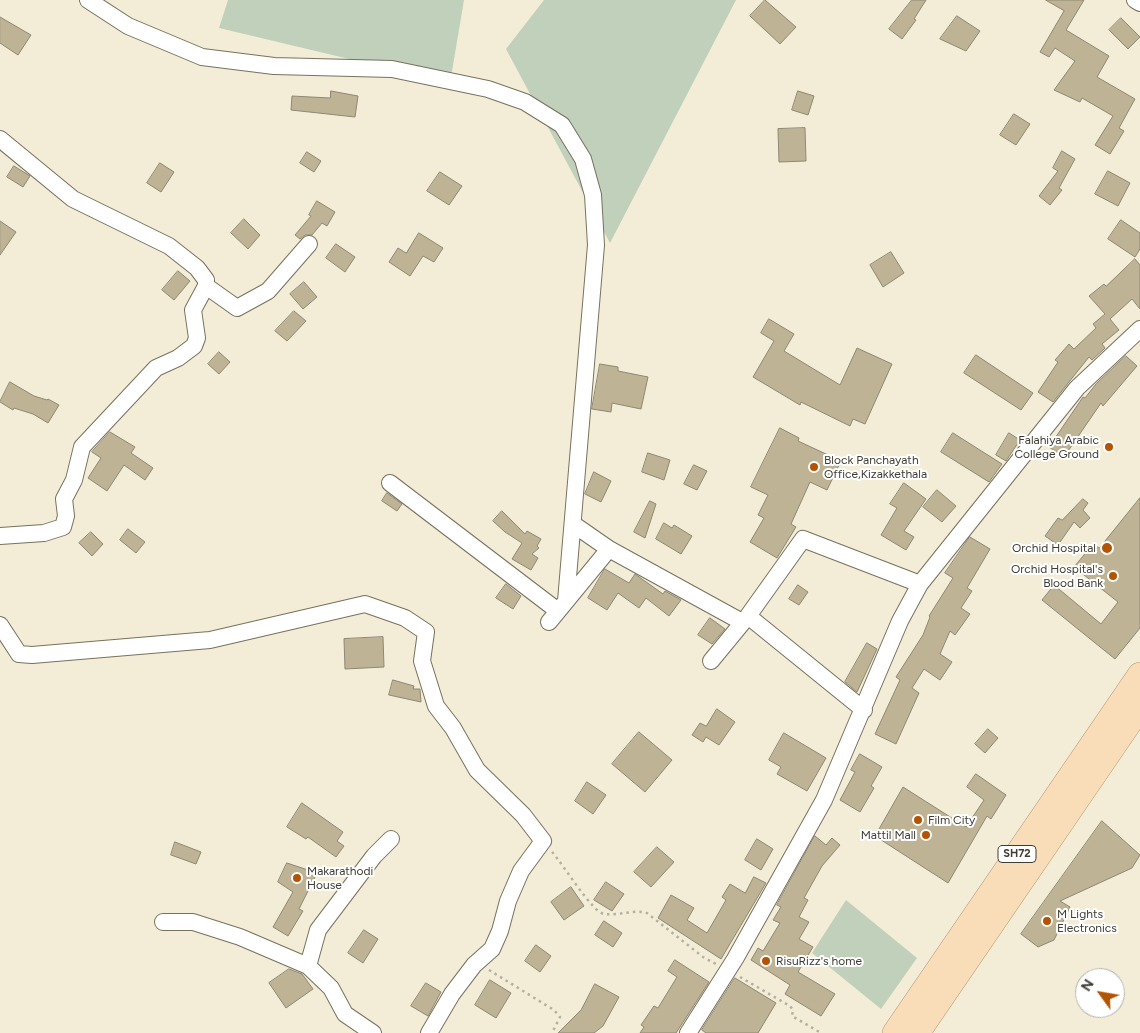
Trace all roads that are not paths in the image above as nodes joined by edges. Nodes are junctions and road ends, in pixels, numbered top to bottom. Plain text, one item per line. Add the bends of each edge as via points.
1 (88, 0) edge
2 (1135, 0) edge
3 (1140, 3) edge
4 (0, 139) edge
5 (309, 244) dead end
6 (206, 286) junction
7 (1140, 329) edge
8 (390, 483) dead end
9 (573, 524) junction
10 (0, 536) edge
11 (609, 549) junction
12 (920, 584) junction
13 (558, 611) junction
14 (745, 619) junction
15 (0, 625) edge
16 (711, 661) dead end
17 (1140, 675) edge
18 (1140, 707) edge
19 (864, 710) junction
20 (391, 839) dead end
21 (163, 922) dead end
22 (308, 966) junction
23 (373, 1033) edge
24 (429, 1033) edge
25 (688, 1033) edge
26 (895, 1033) edge
27 (917, 1033) edge

1 - 9 street via 128,26 202,57 274,66 392,69 516,98 562,125 583,160 590,186 596,245
2 - 3 street
4 - 6 street via 73,199 169,246 204,274
5 - 6 street via 268,292 236,308
6 - 10 street via 193,310 197,338 194,346 156,368 82,446 74,480 64,499 66,516 63,527 44,533
7 - 12 street via 1077,388
8 - 13 street
9 - 11 street
9 - 13 street
11 - 13 street
11 - 14 street
12 - 14 street via 802,538
12 - 19 street via 900,621
14 - 16 street
14 - 19 street
15 - 24 street via 19,654 32,655 210,640 364,604 405,618 426,632 422,661 436,706 477,770 523,815 543,841 521,870 492,949 476,963 452,994
17 - 26 main road, SH72
18 - 27 main road, SH72
19 - 25 street via 843,750 824,800 728,970
20 - 22 street via 374,856 318,930
21 - 22 street via 193,922 240,937
22 - 23 street via 331,988 345,1014

